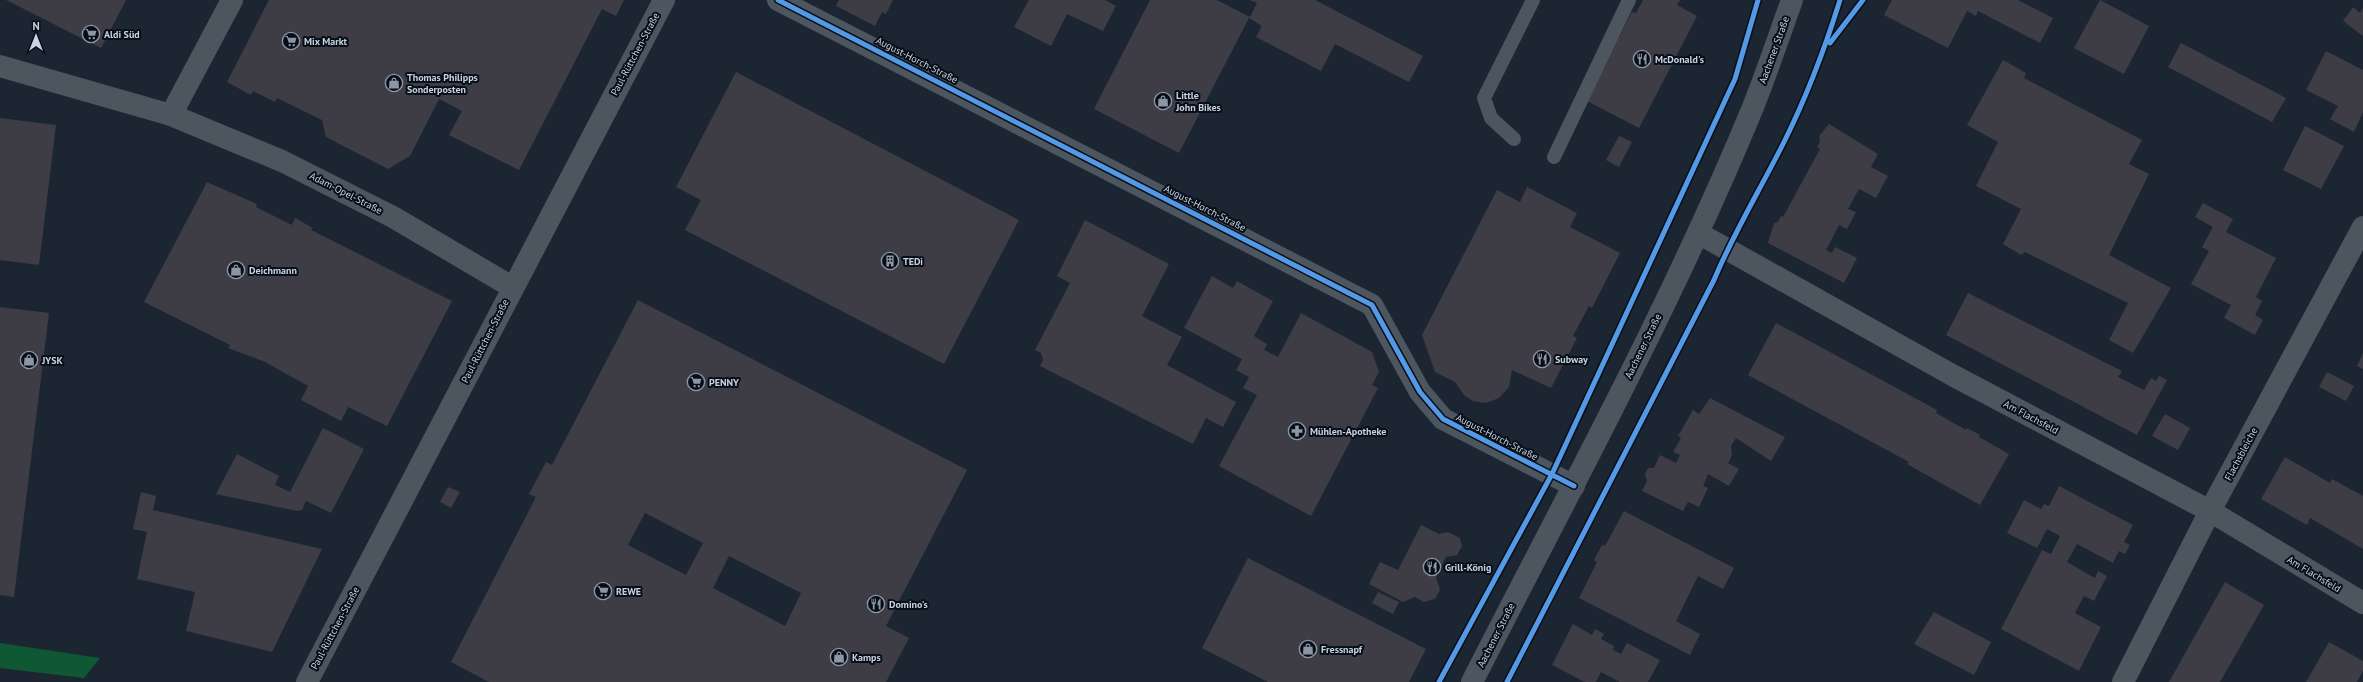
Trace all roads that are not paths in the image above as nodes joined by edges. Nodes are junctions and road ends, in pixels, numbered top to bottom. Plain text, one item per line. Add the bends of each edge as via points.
1 (232, 0) edge
2 (664, 0) edge
3 (778, 0) edge
4 (1532, 0) edge
5 (1629, 0) edge
6 (1792, 0) edge
7 (0, 66) edge
8 (171, 115) junction
9 (1514, 139) dead end
10 (1554, 157) dead end
11 (2363, 227) edge
12 (1698, 233) junction
13 (512, 286) junction
14 (1574, 486) junction
15 (2210, 511) junction
16 (2363, 603) edge
17 (307, 682) edge
18 (1472, 682) edge
19 (2123, 682) edge

1 - 8 street
2 - 13 street, Paul-Rüttchen-Straße
3 - 14 street, August-Horch-Straße via 1372,305 1420,392 1443,419
4 - 9 lane via 1484,98 1491,118
5 - 10 lane
6 - 12 street, Aachener Straße via 1754,106
7 - 8 street, Adam-Opel-Straße
8 - 13 street, Adam-Opel-Straße via 282,161 393,217
11 - 15 street, Flachsbleiche
12 - 14 street, Aachener Straße
12 - 15 street, Am Flachsfeld via 1954,376
13 - 17 street, Paul-Rüttchen-Straße
14 - 18 street, Aachener Straße
15 - 16 street, Am Flachsfeld
15 - 19 street, Flachsbleiche

